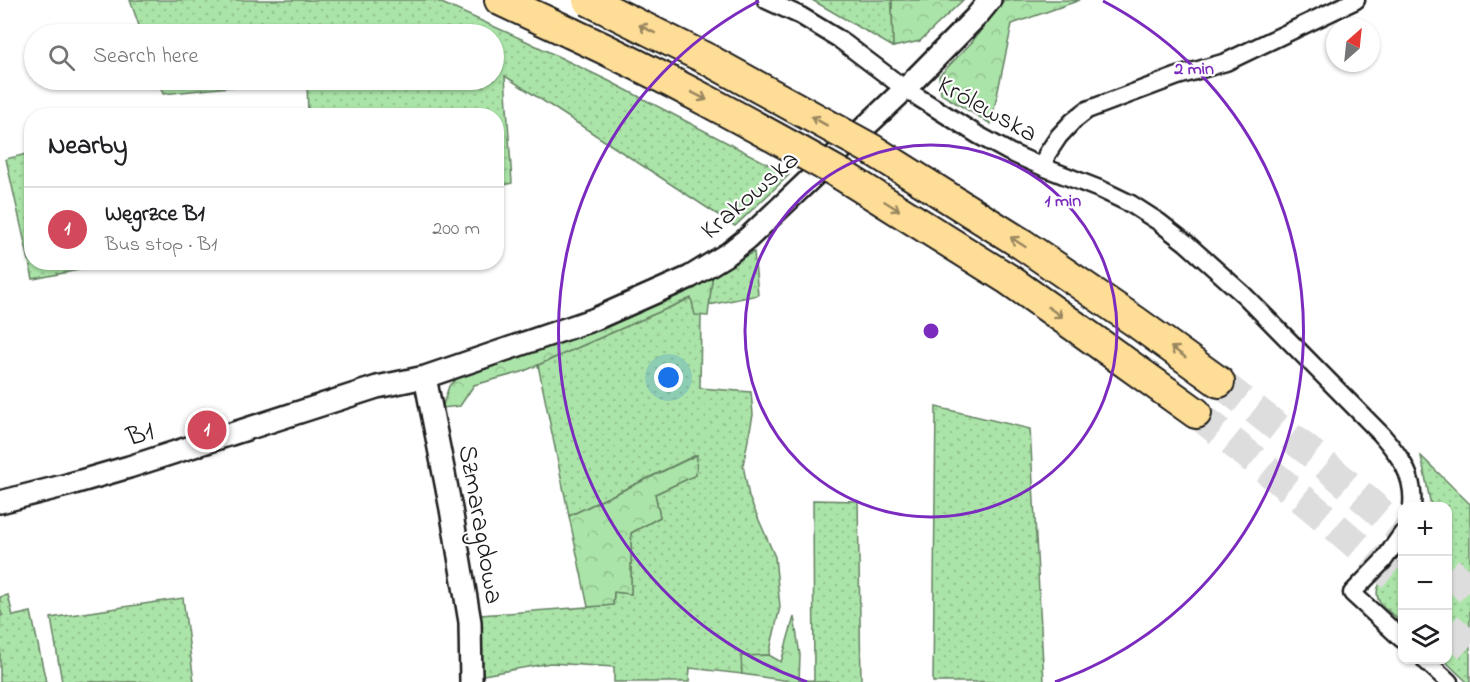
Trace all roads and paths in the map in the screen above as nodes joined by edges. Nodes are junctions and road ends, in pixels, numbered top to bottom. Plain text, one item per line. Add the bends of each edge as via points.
1 (500, 0) edge
2 (588, 0) edge
3 (766, 0) edge
4 (990, 0) edge
5 (1356, 0) edge
6 (905, 89) junction
7 (1043, 167) junction
8 (425, 377) junction
9 (1219, 382) tunnel mouth
10 (331, 401) joint
11 (1196, 413) tunnel mouth
12 (0, 502) edge
13 (1412, 502) edge
14 (1398, 540) edge
15 (1398, 635) edge
16 (1429, 664) edge
17 (471, 682) edge
18 (1449, 682) edge

1 -> 11 highway, bridge via 626,58 842,175 1008,279
9 -> 2 highway, bridge via 1022,244 871,149 707,59
3 - 6 street, Królewska via 839,39
4 - 6 street, Krakowska
5 - 7 street, Królewska via 1227,62 1087,110 1059,136
6 - 7 street, Królewska via 978,135
6 - 8 street, Krakowska via 748,238 690,277 595,319
7 - 13 street via 1131,204 1186,243 1244,295 1397,453 1408,474
8 - 10 street, Krakowska
8 - 17 street, Szmaragdowa via 470,622
10 - 12 street, B1 via 129,467
14 - 15 street via 1352,593
16 - 18 street

